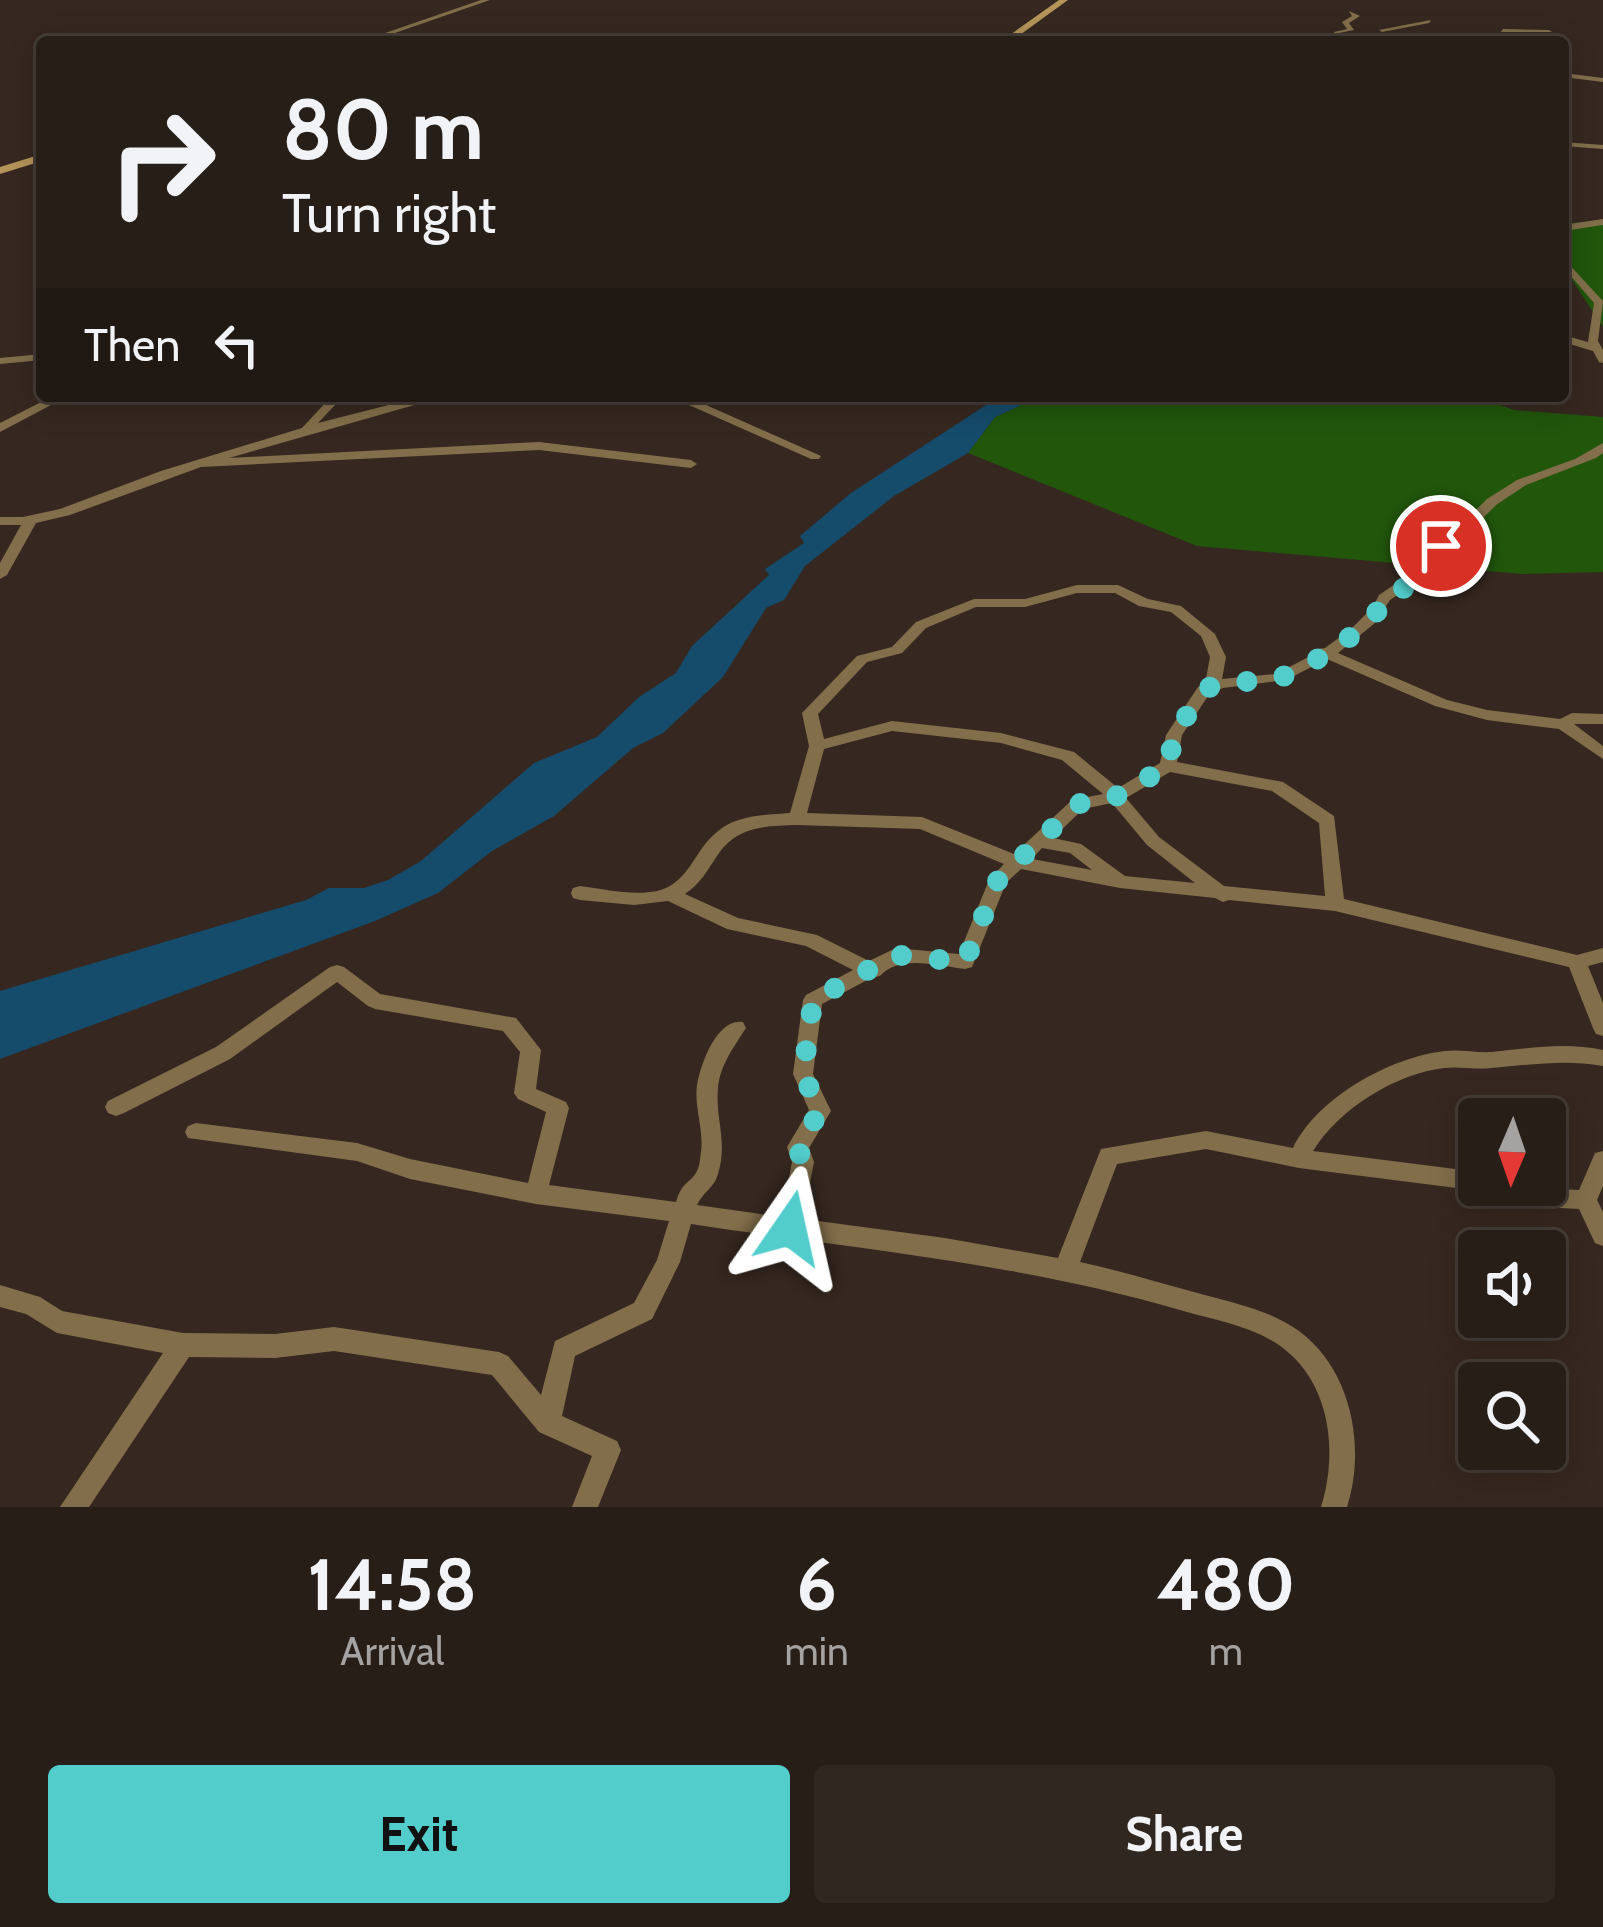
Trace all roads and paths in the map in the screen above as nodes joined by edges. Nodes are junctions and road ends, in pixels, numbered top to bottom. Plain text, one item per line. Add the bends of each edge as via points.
1 (487, 0) edge
2 (1064, 0) edge
3 (1351, 12) dead end
4 (1429, 21) dead end
5 (1404, 26) junction
6 (1549, 32) dead end
7 (380, 36) edge
8 (1013, 36) edge
9 (1329, 36) edge
10 (1372, 36) edge
11 (1415, 36) edge
12 (1476, 36) edge
13 (1569, 49) edge
14 (1584, 50) dead end
15 (1569, 76) edge
16 (1603, 80) edge
17 (1569, 144) edge
18 (1603, 147) edge
19 (36, 159) edge
20 (0, 171) edge
21 (1603, 222) edge
22 (1569, 228) edge
23 (1569, 268) edge
24 (1569, 341) edge
25 (1599, 354) edge
26 (36, 358) edge
27 (0, 361) edge
28 (50, 402) edge
29 (332, 402) edge
30 (415, 402) edge
31 (690, 402) edge
32 (0, 428) edge
33 (307, 428) junction
34 (1603, 447) edge
35 (815, 456) dead end
36 (201, 463) junction
37 (691, 464) dead end
38 (0, 521) edge
39 (29, 523) junction
40 (0, 575) edge
41 (1323, 652) junction
42 (1214, 685) junction
43 (1603, 719) edge
44 (1563, 724) junction
45 (818, 746) junction
46 (1603, 754) edge
47 (1168, 766) junction
48 (1115, 797) junction
49 (797, 819) junction
50 (1040, 842) junction
51 (1017, 862) junction
52 (1120, 882) junction
53 (580, 893) dead end
54 (669, 894) junction
55 (1223, 895) junction
56 (1335, 904) junction
57 (1603, 956) edge
58 (1577, 962) junction
59 (873, 970) junction
60 (736, 1028) dead end
61 (1603, 1028) edge
62 (1603, 1058) edge
63 (116, 1107) dead end
64 (196, 1132) dead end
65 (1299, 1159) junction
66 (1603, 1160) edge
67 (1458, 1179) edge
68 (536, 1194) junction
69 (1566, 1199) edge
70 (1586, 1200) junction
71 (683, 1213) junction
72 (790, 1228) junction
73 (1603, 1236) edge
74 (1067, 1266) junction
75 (0, 1296) edge
76 (183, 1346) junction
77 (548, 1423) junction
78 (74, 1507) edge
79 (585, 1507) edge
80 (1334, 1507) edge

1 - 7 street
2 - 8 main road
3 - 9 street via 1351,30
4 - 5 street
5 - 10 street
5 - 11 street
6 - 12 street via 1472,31
13 - 14 street
15 - 16 street
17 - 18 street
19 - 20 main road
21 - 22 street
23 - 25 street via 1599,303
24 - 25 street
26 - 27 street
28 - 32 street
29 - 33 street
30 - 33 street
31 - 35 street
33 - 36 street
34 - 41 street via 1573,469 1523,482 1464,521 1423,574 1384,598 1381,614
36 - 37 street via 539,446
36 - 39 street
38 - 39 street
39 - 40 street
41 - 42 street via 1286,676
41 - 44 street via 1442,703
42 - 45 street via 1218,657 1196,622 1118,589 974,603 921,625 897,650 862,659 810,713
42 - 47 street via 1178,726
43 - 44 street
44 - 46 street
45 - 48 street via 892,726 1001,738 1068,756
45 - 49 street
47 - 48 street
47 - 56 street via 1277,786 1328,820
48 - 50 street via 1078,804
48 - 55 street via 1153,841
49 - 51 street via 922,823
49 - 54 street via 763,818 718,835 690,880
50 - 51 street
50 - 52 street via 1075,848
51 - 52 street
51 - 59 street via 998,880 965,962 896,955
52 - 55 street
53 - 54 street
54 - 59 street via 734,924 810,940
55 - 56 street
56 - 58 street
57 - 58 street
58 - 61 street
59 - 72 street via 813,1000 803,1074 820,1111 798,1147
60 - 71 street via 707,1087 713,1146 706,1176
62 - 65 street via 1524,1054 1415,1068 1375,1083 1327,1117 1305,1136
63 - 68 street via 224,1052 337,972 375,1001 508,1024 531,1050 525,1093 558,1108
64 - 68 street via 357,1152
65 - 67 street
65 - 74 street via 1206,1140 1109,1156
66 - 70 street
68 - 71 street
69 - 70 street
70 - 73 street
71 - 72 street
71 - 77 street via 643,1311 564,1349
72 - 74 street
74 - 80 street via 1258,1321 1300,1347 1330,1389 1343,1444
75 - 76 street via 57,1322
76 - 77 street via 334,1339 499,1364
76 - 78 street
77 - 79 street via 608,1450

